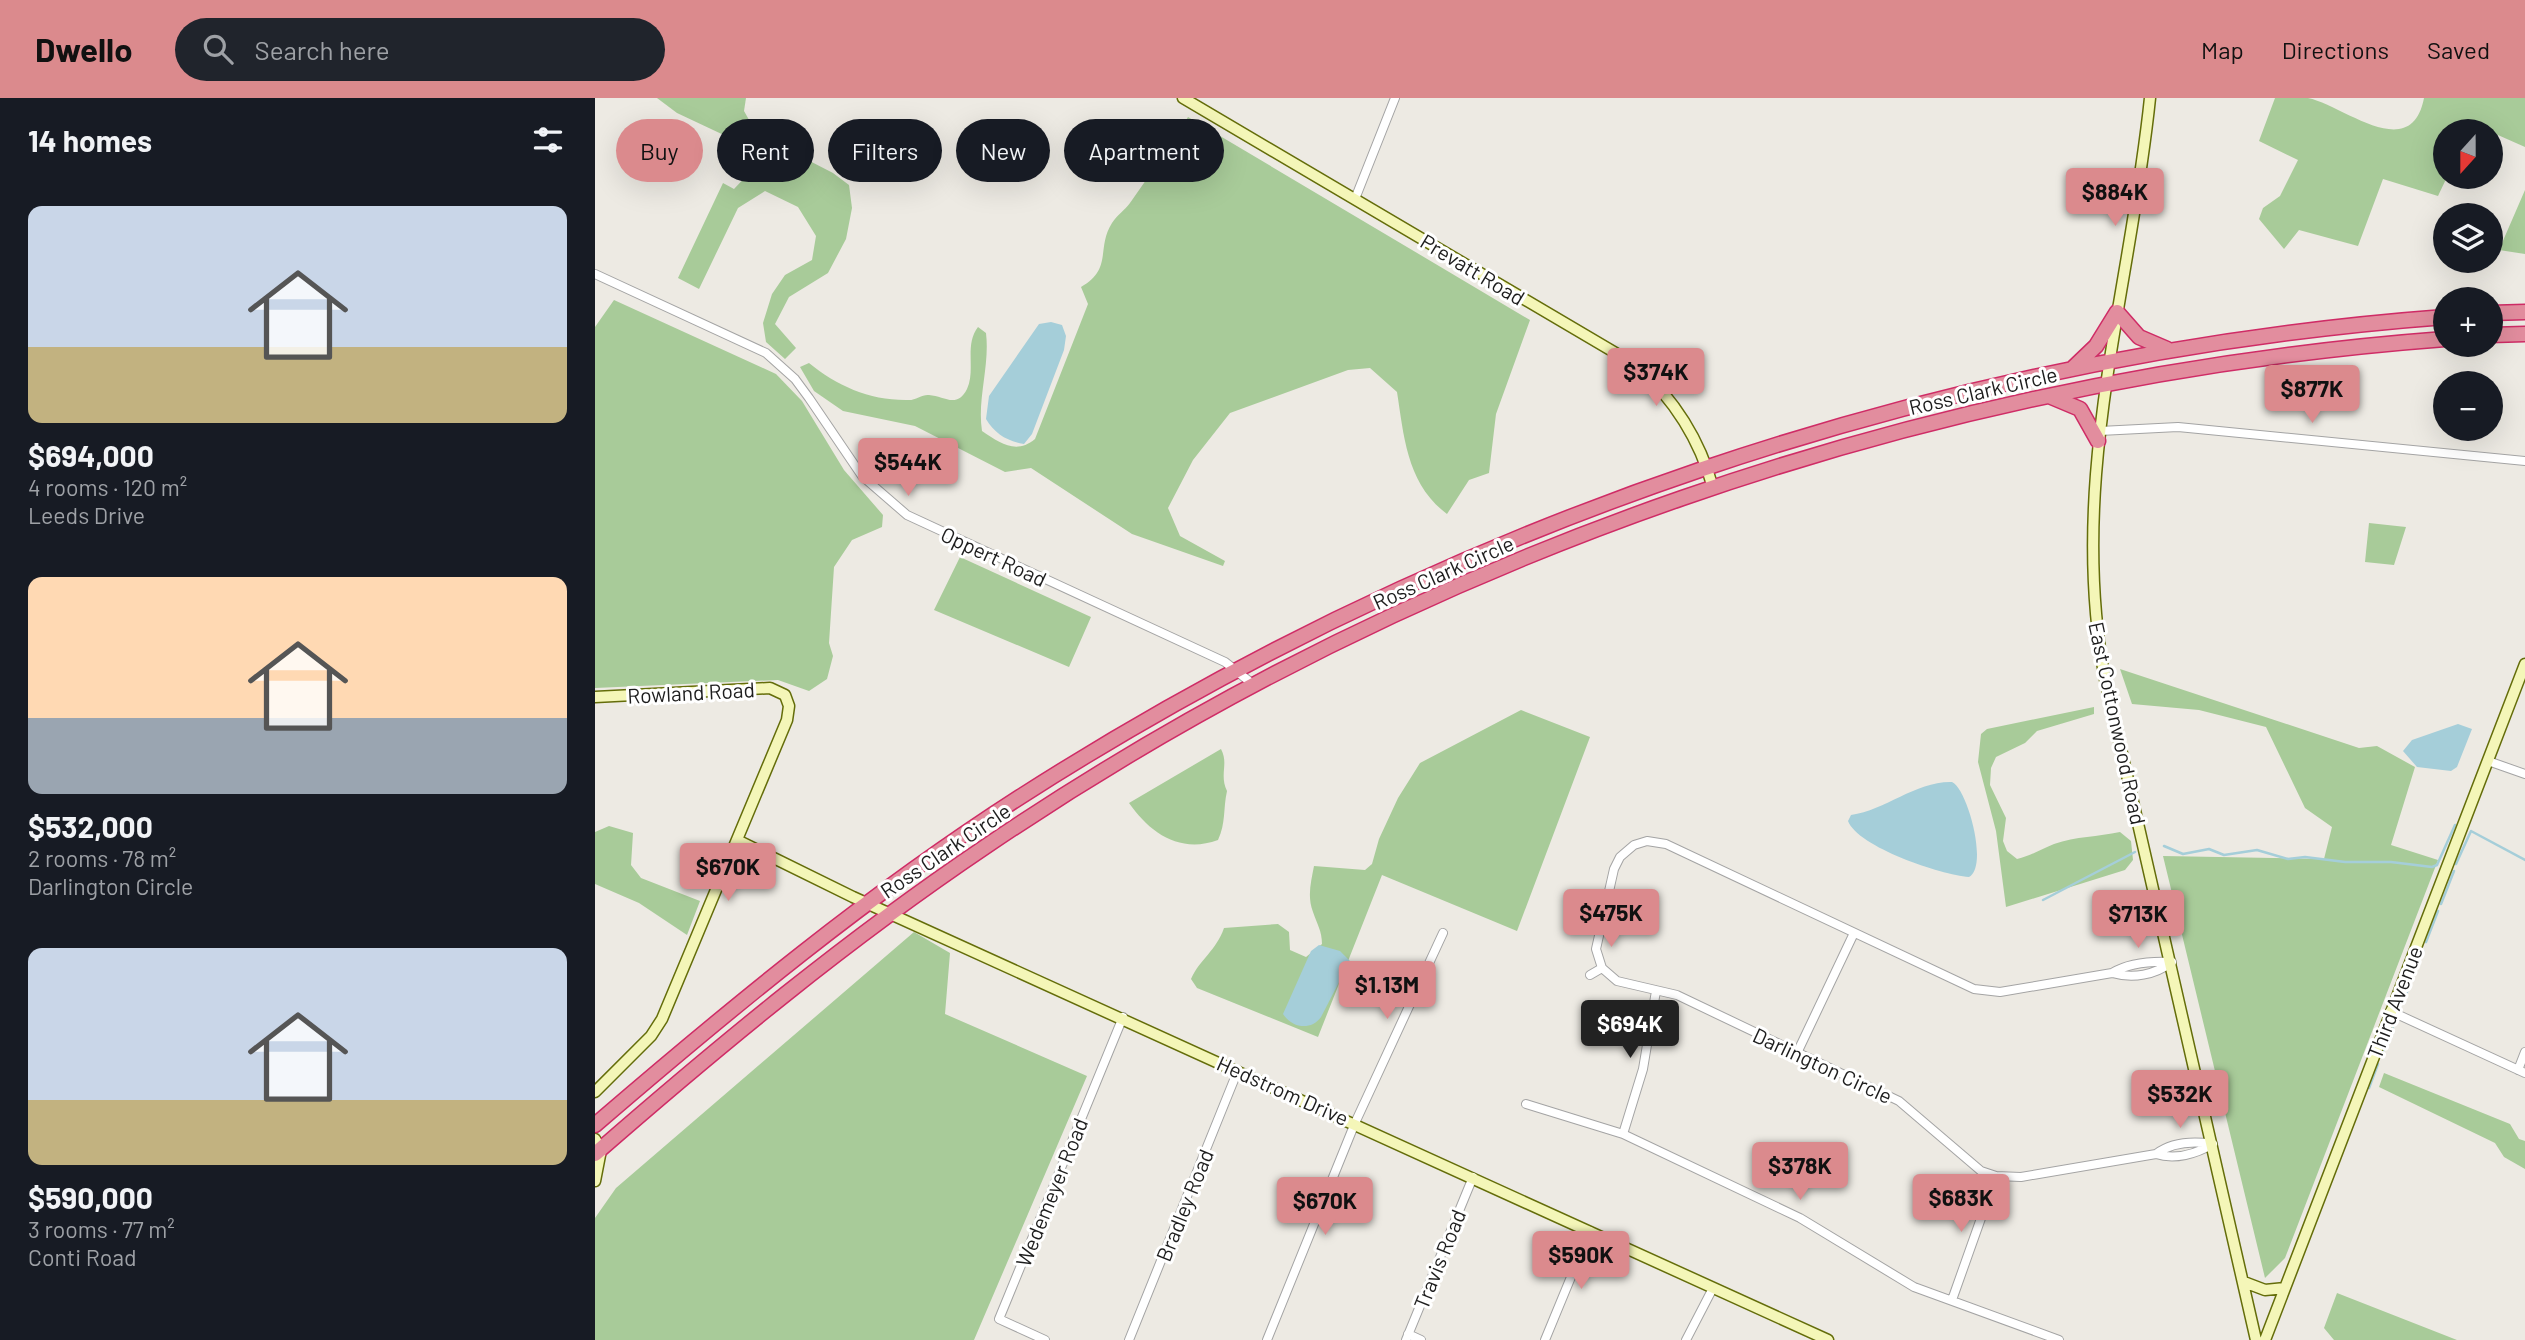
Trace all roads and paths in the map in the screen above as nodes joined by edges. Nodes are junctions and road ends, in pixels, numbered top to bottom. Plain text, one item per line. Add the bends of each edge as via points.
1 (1183, 98) edge
2 (1395, 98) edge
3 (2150, 98) edge
4 (1355, 199) junction
5 (595, 274) edge
6 (2117, 312) junction
7 (2525, 312) edge
8 (2503, 313) edge
9 (2433, 318) edge
10 (2412, 319) junction
11 (2525, 334) edge
12 (2503, 335) edge
13 (2433, 340) edge
14 (2413, 341) junction
15 (2172, 351) junction
16 (2111, 361) junction
17 (2071, 370) junction
18 (2108, 384) junction
19 (2047, 396) junction
20 (1832, 428) junction
21 (2099, 436) junction
22 (1825, 453) junction
23 (2525, 461) edge
24 (1707, 467) junction
25 (1713, 488) junction
26 (1446, 568) junction
27 (1457, 587) junction
28 (2525, 664) edge
29 (1237, 670) junction
30 (1254, 685) junction
31 (595, 697) edge
32 (2488, 761) junction
33 (2525, 775) edge
34 (737, 840) junction
35 (867, 902) junction
36 (891, 912) junction
37 (1443, 933) dead end
38 (1854, 933) junction
39 (2172, 962) junction
40 (1602, 968) junction
41 (1590, 975) dead end
42 (1656, 991) junction
43 (2390, 1011) junction
44 (1123, 1017) junction
45 (2525, 1052) edge
46 (1797, 1053) junction
47 (1238, 1070) junction
48 (2521, 1071) edge
49 (595, 1092) edge
50 (1526, 1104) dead end
51 (1355, 1123) junction
52 (595, 1125) edge
53 (1623, 1134) junction
54 (2213, 1144) junction
55 (597, 1148) edge
56 (1996, 1176) junction
57 (1473, 1177) junction
58 (595, 1181) edge
59 (1590, 1231) junction
60 (2244, 1282) junction
61 (2285, 1287) junction
62 (1713, 1288) junction
63 (1952, 1300) junction
64 (1407, 1337) edge
65 (1045, 1340) edge
66 (1129, 1340) edge
67 (1268, 1340) edge
68 (1421, 1340) edge
69 (1545, 1340) edge
70 (1686, 1340) edge
71 (1828, 1340) edge
72 (2059, 1340) edge
73 (2256, 1340) edge
74 (2265, 1340) edge

1 - 4 street, Prevatt Road
2 - 4 street
3 - 6 street, East Cottonwood Road
4 - 24 street, Prevatt Road via 1636,365 1678,411
5 - 29 street, Oppert Road via 765,353 795,379 862,476 907,515
6 - 15 highway via 2139,337
6 - 16 street, East Cottonwood Road
6 - 17 highway via 2096,346
7 - 8 highway
9 - 10 highway, Ross Clark Circle
10 - 14 highway
10 - 15 highway, Ross Clark Circle
11 - 12 highway
13 - 14 highway, Ross Clark Circle
14 - 18 highway, Ross Clark Circle
15 - 16 highway, Ross Clark Circle
16 - 17 highway, Ross Clark Circle
16 - 18 street, East Cottonwood Road
17 - 20 highway, Ross Clark Circle
18 - 19 highway, Ross Clark Circle
18 - 21 street, East Cottonwood Road
19 - 21 highway via 2080,409
19 - 22 highway, Ross Clark Circle
20 - 22 highway via 1834,442
20 - 24 highway, Ross Clark Circle
21 - 23 street via 2178,427
21 - 39 street, East Cottonwood Road via 2091,532 2095,626
22 - 25 highway, Ross Clark Circle
24 - 25 street, Prevatt Road
24 - 26 highway, Ross Clark Circle
25 - 27 highway, Ross Clark Circle
26 - 27 highway
26 - 29 highway, Ross Clark Circle
27 - 30 highway, Ross Clark Circle
28 - 32 street, Third Avenue
29 - 30 street, Oppert Road
29 - 35 highway, Ross Clark Circle via 1066,768
30 - 36 highway, Ross Clark Circle via 1094,777
31 - 34 street, Rowland Road via 770,688 785,695 787,720
32 - 33 street
32 - 43 street, Third Avenue
34 - 35 street, Hedstrom Drive
34 - 49 street via 663,1019
35 - 36 street, Hedstrom Drive
35 - 52 highway, Ross Clark Circle via 715,1022
36 - 44 street, Hedstrom Drive
36 - 55 highway, Ross Clark Circle
37 - 51 street
38 - 39 street via 1983,991 2000,992 2155,961
38 - 40 street via 1666,844 1632,840 1614,869 1597,943
38 - 46 street
39 - 54 street, East Cottonwood Road
40 - 41 street
40 - 42 street, Darlington Circle via 1616,981
42 - 46 street, Darlington Circle via 1677,995
42 - 53 street via 1643,1069
43 - 48 street
43 - 61 street, Third Avenue
44 - 47 street, Hedstrom Drive
44 - 65 street, Wedemeyer Road via 999,1320
45 - 48 street
46 - 56 street, Darlington Circle via 1899,1101 1968,1162
47 - 51 street, Hedstrom Drive
47 - 66 street, Bradley Road
50 - 53 street
51 - 57 street, Hedstrom Drive
51 - 67 street
53 - 63 street via 1822,1230 1914,1287
54 - 56 street, Darlington Circle via 2165,1147 2156,1154 2021,1177
54 - 60 street, East Cottonwood Road
55 - 58 street
56 - 63 street
57 - 59 street, Hedstrom Drive
57 - 64 street, Travis Road
59 - 62 street, Hedstrom Drive
59 - 69 street
60 - 61 street via 2265,1290
60 - 73 street, East Cottonwood Road
61 - 74 street, Third Avenue
62 - 70 street
62 - 71 street, Hedstrom Drive
63 - 72 street
64 - 68 street

